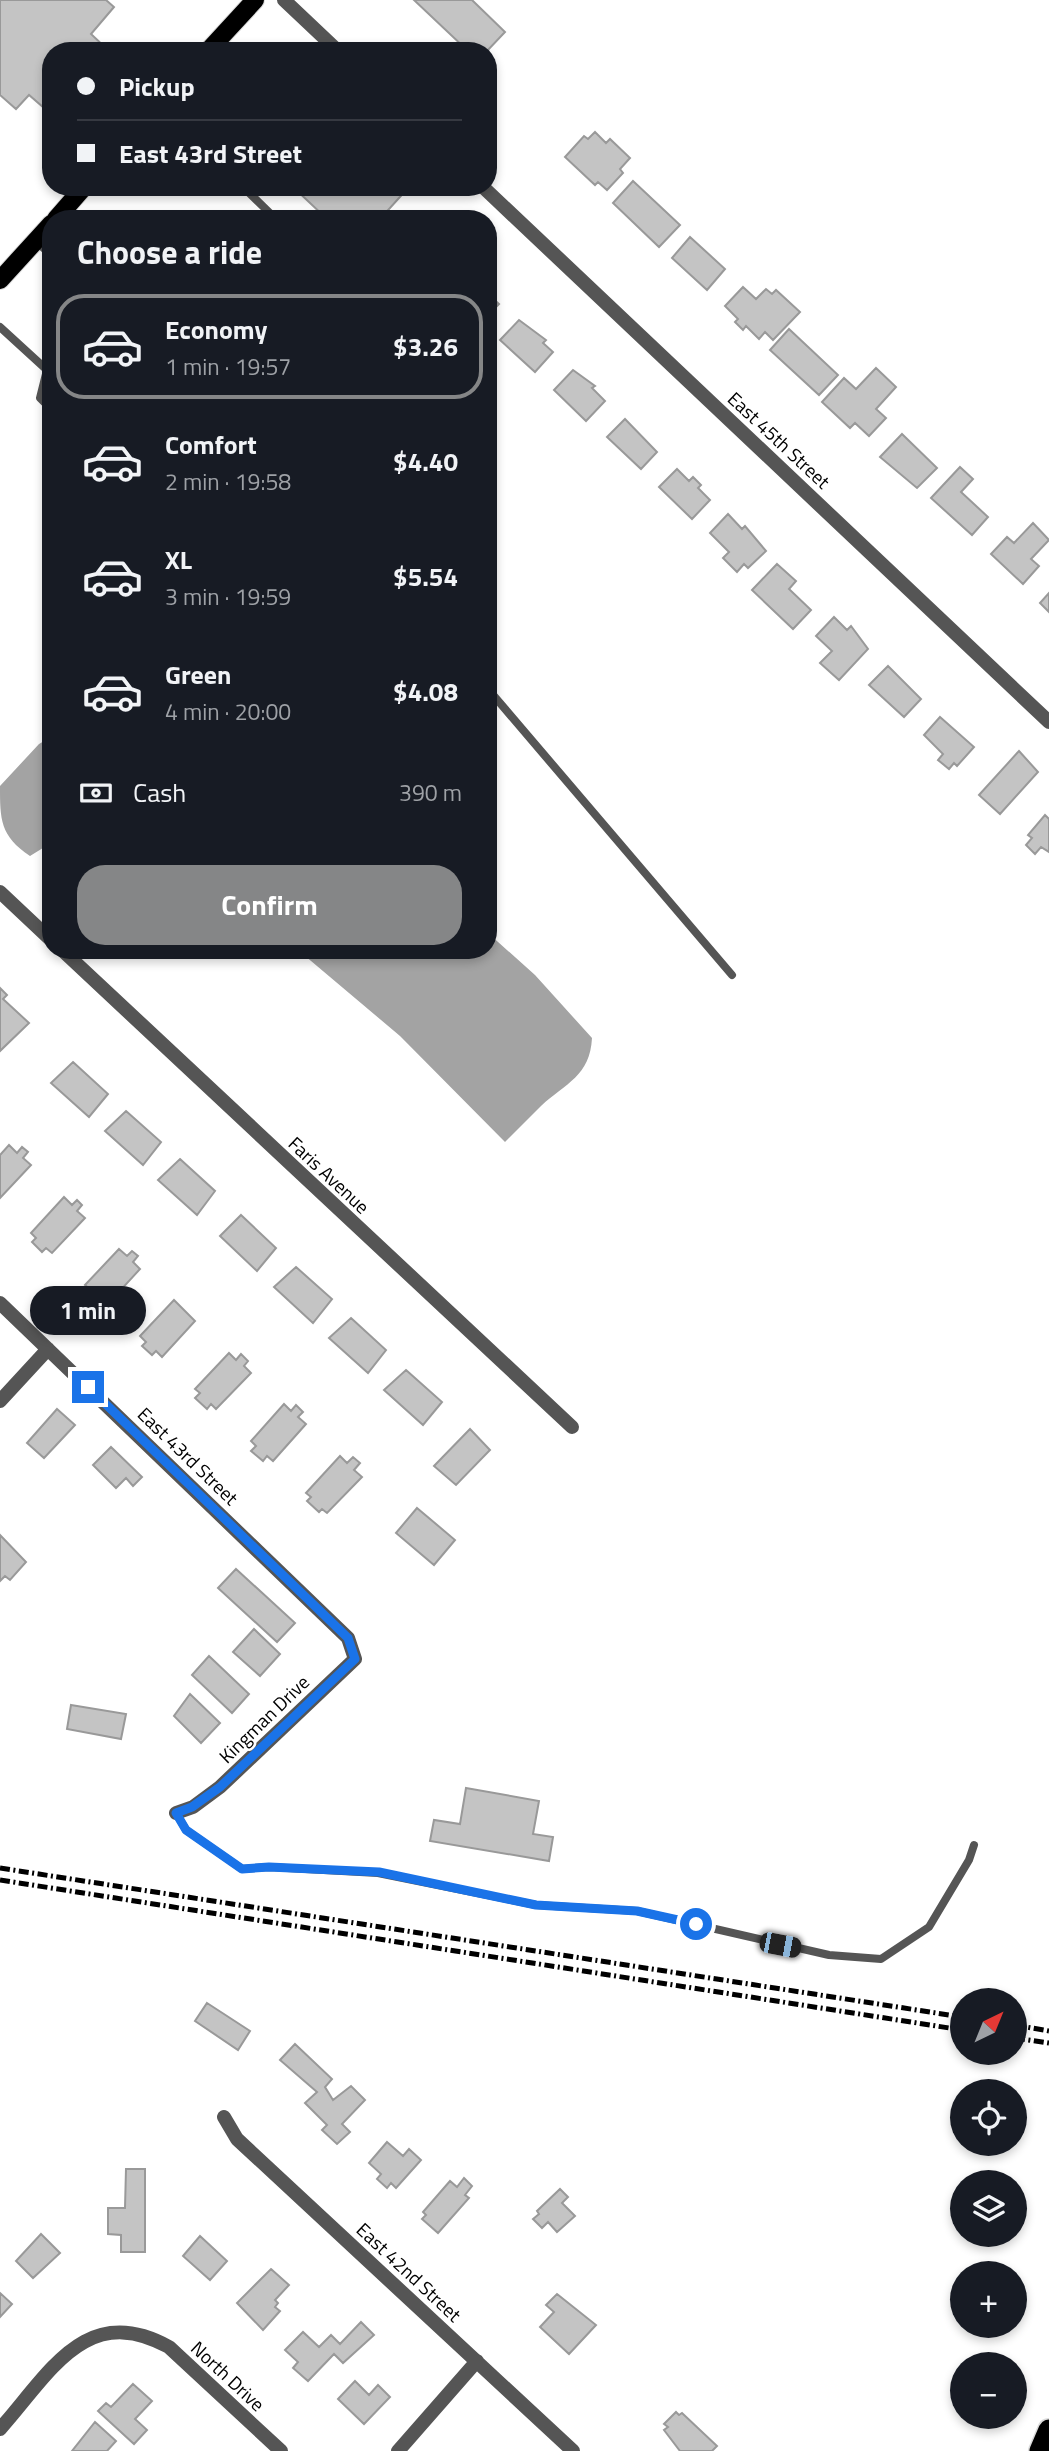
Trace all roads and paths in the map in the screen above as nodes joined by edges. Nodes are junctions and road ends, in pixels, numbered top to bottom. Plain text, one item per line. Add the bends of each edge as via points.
1 (254, 0) edge
2 (284, 0) edge
3 (216, 42) edge
4 (328, 42) edge
5 (76, 196) edge
6 (252, 196) edge
7 (492, 196) edge
8 (63, 210) edge
9 (267, 210) edge
10 (42, 234) edge
11 (36, 241) junction
12 (42, 247) edge
13 (3, 271) edge
14 (0, 327) edge
15 (42, 365) edge
16 (497, 700) edge
17 (1049, 722) edge
18 (0, 892) edge
19 (42, 932) edge
20 (72, 959) edge
21 (732, 975) dead end
22 (0, 1303) edge
23 (48, 1349) junction
24 (0, 1401) edge
25 (572, 1427) dead end
26 (348, 1638) joint
27 (176, 1813) joint
28 (974, 1845) dead end
29 (225, 2117) dead end
30 (477, 2361) junction
31 (0, 2429) edge
32 (1049, 2430) edge
33 (281, 2451) edge
34 (398, 2451) edge
35 (573, 2451) edge
36 (1040, 2451) edge

1 - 3 main road
2 - 4 street
5 - 8 main road
6 - 9 lane
7 - 17 street, East 45th Street
10 - 11 main road
11 - 12 lane
11 - 13 main road
14 - 15 lane
16 - 21 lane
18 - 19 street
20 - 25 street, Faris Avenue
22 - 23 street, East 43rd Street
23 - 24 street
23 - 26 street, East 43rd Street
26 - 27 street, Kingman Drive via 355,1659 220,1787
27 - 28 lane via 186,1830 242,1869 379,1872 536,1905 637,1911 829,1955 881,1959 929,1927 970,1860
29 - 30 street, East 42nd Street via 237,2138
30 - 34 street
30 - 35 street, East 42nd Street
31 - 33 street, North Drive via 77,2345 110,2332 129,2331 169,2347
32 - 36 highway

